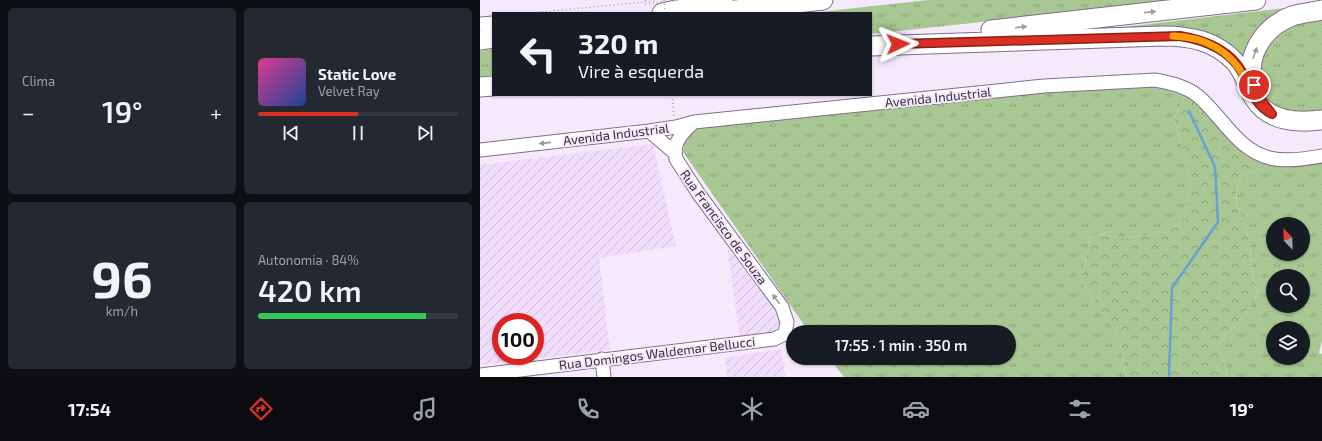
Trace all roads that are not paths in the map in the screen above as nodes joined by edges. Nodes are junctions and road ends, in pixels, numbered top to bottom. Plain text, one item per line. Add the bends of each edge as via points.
1 (724, 0) edge
2 (823, 0) edge
3 (1256, 0) edge
4 (1322, 10) edge
5 (667, 12) edge
6 (718, 12) edge
7 (492, 23) edge
8 (480, 24) edge
9 (492, 38) edge
10 (480, 40) edge
11 (872, 45) edge
12 (872, 45) edge
13 (492, 86) edge
14 (480, 88) edge
15 (492, 89) edge
16 (1272, 114) junction
17 (1322, 120) edge
18 (694, 122) junction
19 (649, 131) junction
20 (480, 150) edge
21 (675, 153) junction
22 (1322, 156) edge
23 (784, 334) joint
24 (602, 359) junction
25 (480, 375) edge
26 (604, 377) edge

1 - 5 highway
2 - 6 highway
11 -> 3 highway
16 -> 4 highway via 1258,96 1254,85 1254,52 1265,34 1274,26 1293,16
7 - 8 street
9 - 10 highway
12 - 16 highway via 1163,36 1192,38 1214,45 1228,56 1242,72 1260,106
13 - 14 highway
14 - 15 street
16 - 17 highway via 1280,119 1297,122
18 - 19 street, Avenida Industrial
18 - 21 street via 677,141
18 - 22 street, Avenida Industrial via 1044,86 1155,80 1172,83 1197,95 1235,137 1256,153 1284,159
19 -> 20 street, Avenida Industrial
19 - 21 street
23 -> 21 street, Rua Francisco de Souza via 787,322 782,306 698,194
23 - 24 street, Rua Domingos Waldemar Bellucci via 774,339
24 - 25 street, Rua Domingos Waldemar Bellucci
24 - 26 street

